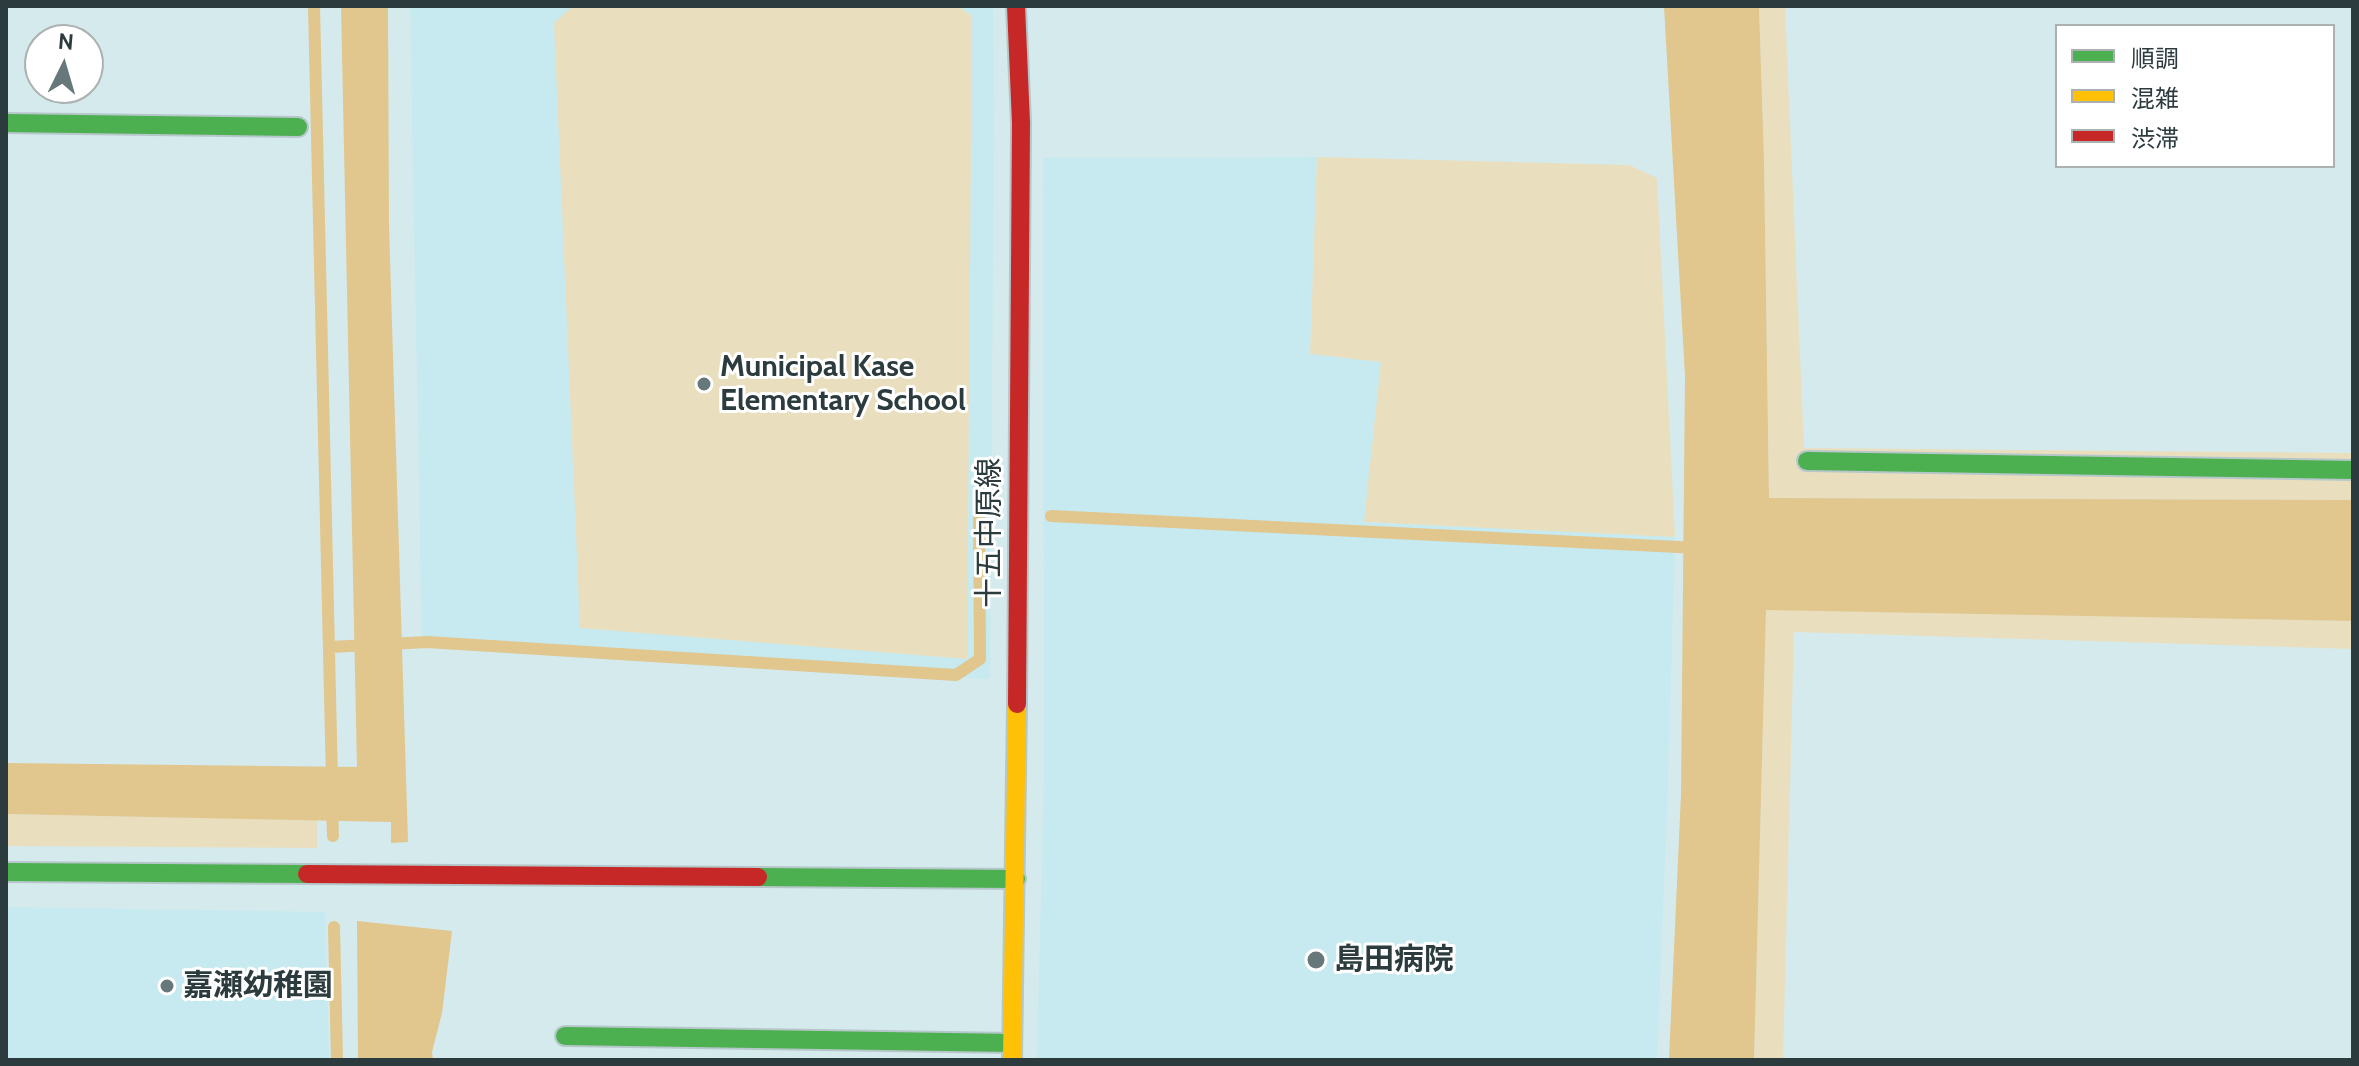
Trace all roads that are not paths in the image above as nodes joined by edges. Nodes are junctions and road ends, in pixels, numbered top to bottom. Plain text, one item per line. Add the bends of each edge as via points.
1 (1016, 6) edge
2 (6, 123) edge
3 (298, 127) dead end
4 (1807, 461) dead end
5 (2353, 470) edge
6 (6, 872) edge
7 (1016, 879) junction
8 (565, 1036) dead end
9 (1012, 1051) edge

1 - 7 street, 十五中原線 via 1021,123
2 - 3 street
4 - 5 street
6 - 7 street
7 - 9 street, 十五中原線
8 - 9 street

